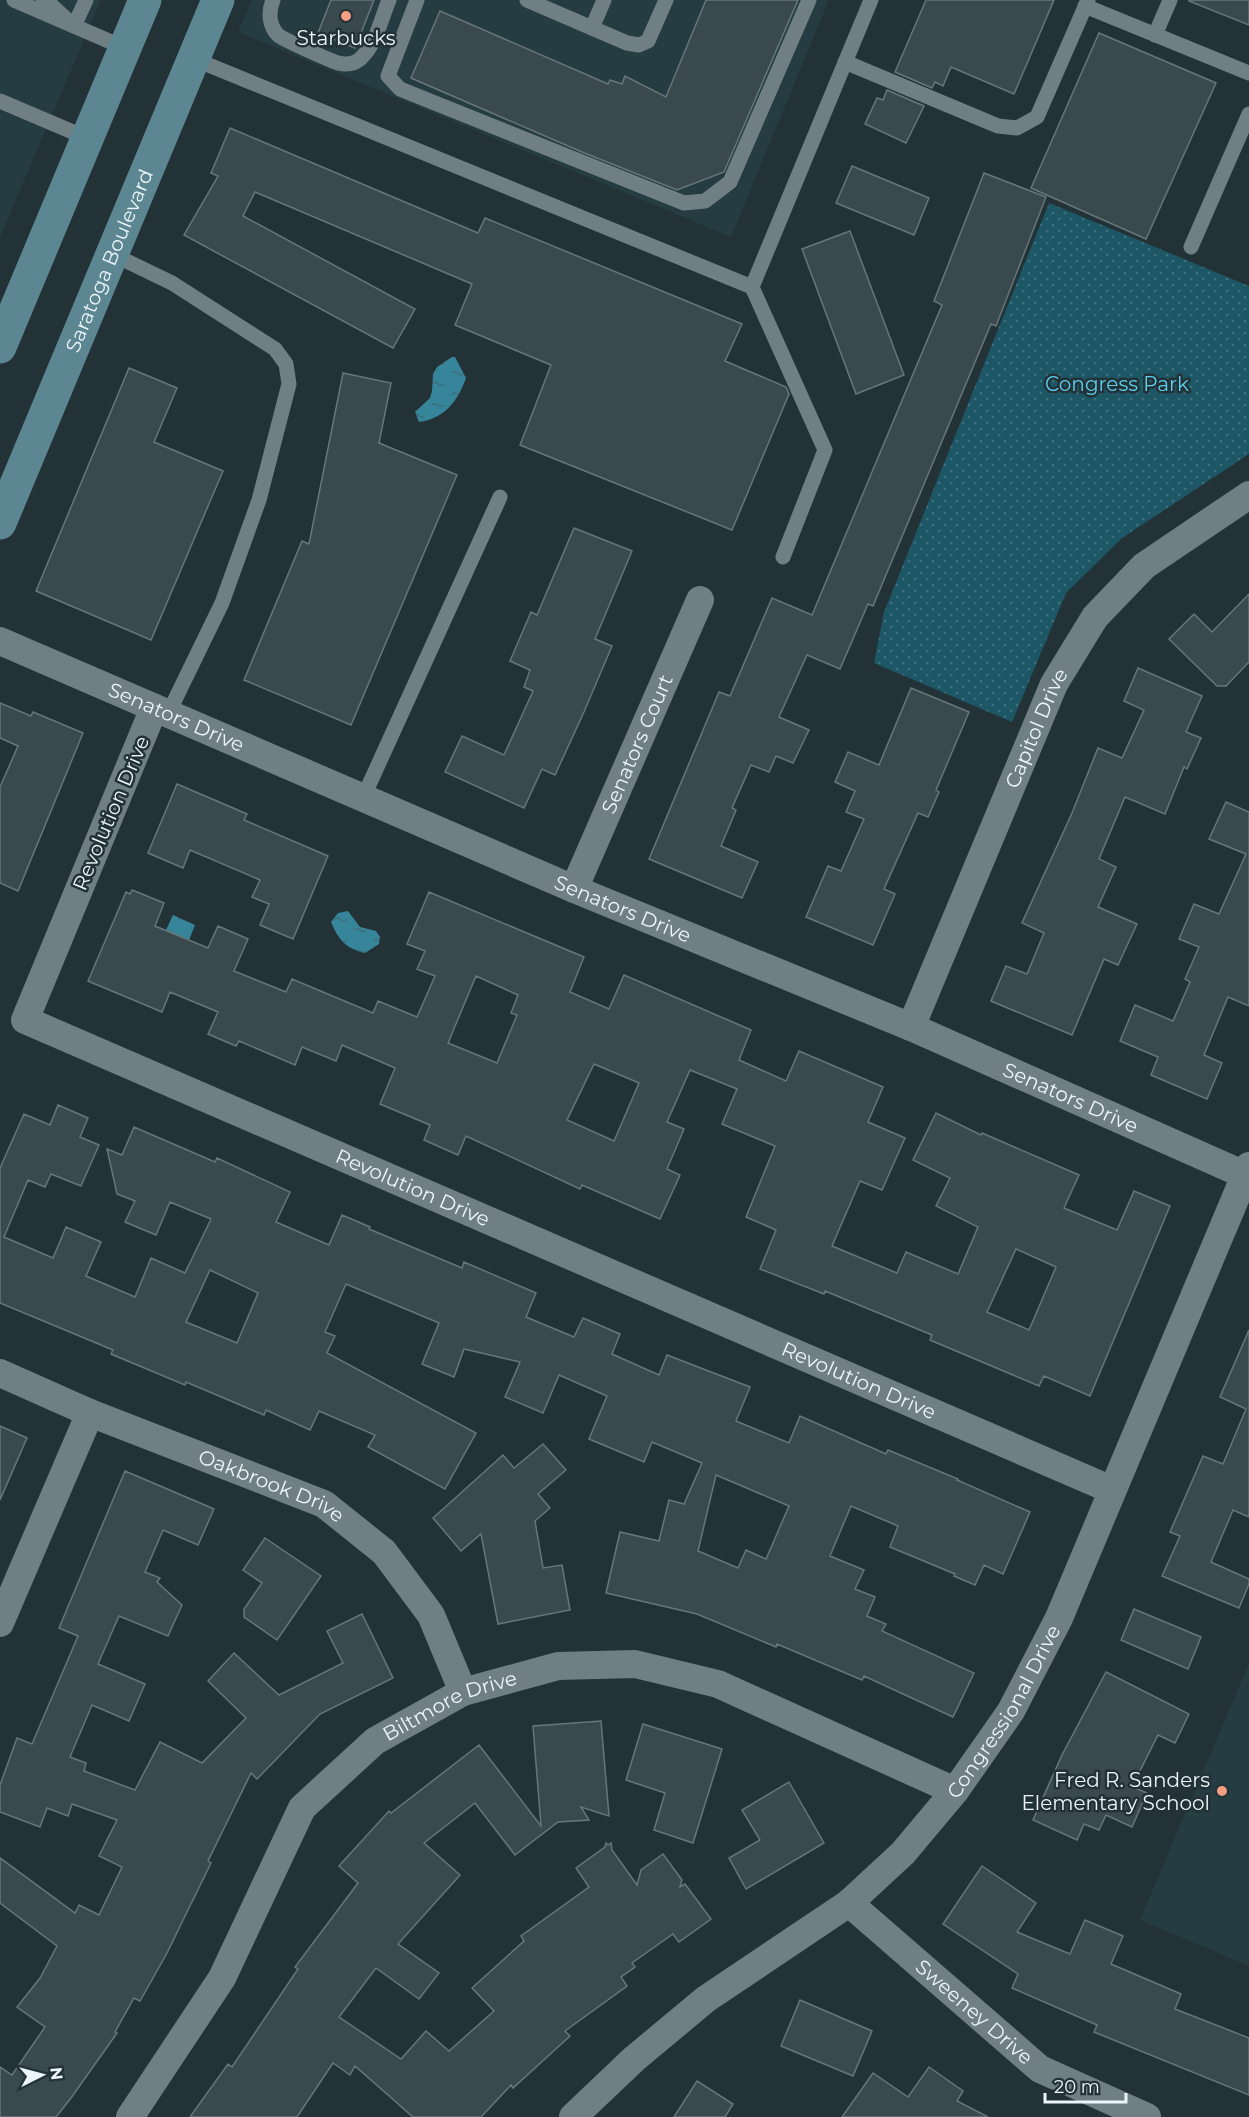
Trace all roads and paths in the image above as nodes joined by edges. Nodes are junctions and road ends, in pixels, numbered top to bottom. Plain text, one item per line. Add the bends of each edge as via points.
1 (14, 0) edge
2 (43, 0) edge
3 (86, 0) edge
4 (145, 0) edge
5 (218, 0) edge
6 (273, 0) edge
7 (389, 0) edge
8 (417, 0) edge
9 (527, 0) edge
10 (604, 0) edge
11 (666, 0) edge
12 (809, 0) edge
13 (871, 0) edge
14 (1170, 0) edge
15 (1087, 3) edge
16 (74, 26) junction
17 (592, 28) junction
18 (1155, 35) junction
19 (124, 48) junction
20 (194, 59) junction
21 (845, 62) junction
22 (1249, 73) edge
23 (0, 101) edge
24 (1249, 114) edge
25 (87, 138) junction
26 (1191, 246) dead end
27 (112, 254) junction
28 (752, 287) junction
29 (1, 343) edge
30 (1249, 495) edge
31 (500, 497) dead end
32 (0, 523) edge
33 (783, 557) dead end
34 (700, 600) dead end
35 (0, 641) edge
36 (161, 711) junction
37 (363, 798) junction
38 (574, 889) junction
39 (911, 1027) junction
40 (1247, 1171) edge
41 (0, 1373) edge
42 (90, 1413) junction
43 (1112, 1490) junction
44 (0, 1623) edge
45 (463, 1692) junction
46 (955, 1791) junction
47 (849, 1903) junction
48 (130, 2117) edge
49 (573, 2117) edge
50 (1147, 2117) edge

1 - 16 lane
2 - 16 lane
3 - 16 lane
4 - 19 main road
5 - 20 main road, Saratoga Boulevard
6 - 7 lane via 270,22 279,35 338,63 350,64 370,47
8 - 12 lane via 388,76 400,89 684,203 705,201 730,182
9 - 17 lane
10 - 17 lane
11 - 17 lane via 648,41 639,45
13 - 21 lane
14 - 18 lane
15 - 18 lane
15 - 21 lane via 1037,117 1017,128 998,126
16 - 19 lane
18 - 22 lane
19 - 25 main road
20 - 27 main road, Saratoga Boulevard
20 - 28 lane
21 - 28 lane
23 - 25 lane
24 - 26 lane
25 - 29 main road
27 - 32 main road, Saratoga Boulevard
27 - 36 lane via 172,283 275,349 286,363 289,384 259,500 222,603
28 - 33 lane via 825,450
30 - 39 street, Capitol Drive via 1144,566 1095,617 1054,684
31 - 37 lane
34 - 38 street, Senators Court
35 - 36 street, Senators Drive
36 - 37 street, Senators Drive
36 - 43 street, Revolution Drive via 25,1020
37 - 38 street, Senators Drive
38 - 39 street, Senators Drive
39 - 40 street, Senators Drive
40 - 43 street, Congressional Drive
41 - 42 street, Oakbrook Drive
42 - 44 street
42 - 45 street, Oakbrook Drive via 324,1504 384,1552 431,1615
43 - 46 street, Congressional Drive via 1059,1618 1011,1711
45 - 46 street, Biltmore Drive via 558,1666 635,1664 718,1683
45 - 48 street, Biltmore Drive via 375,1741 302,1808 222,1978
46 - 47 street, Congressional Drive via 903,1853
47 - 49 street, Congressional Drive via 706,1999
47 - 50 street, Sweeney Drive via 1040,2069

